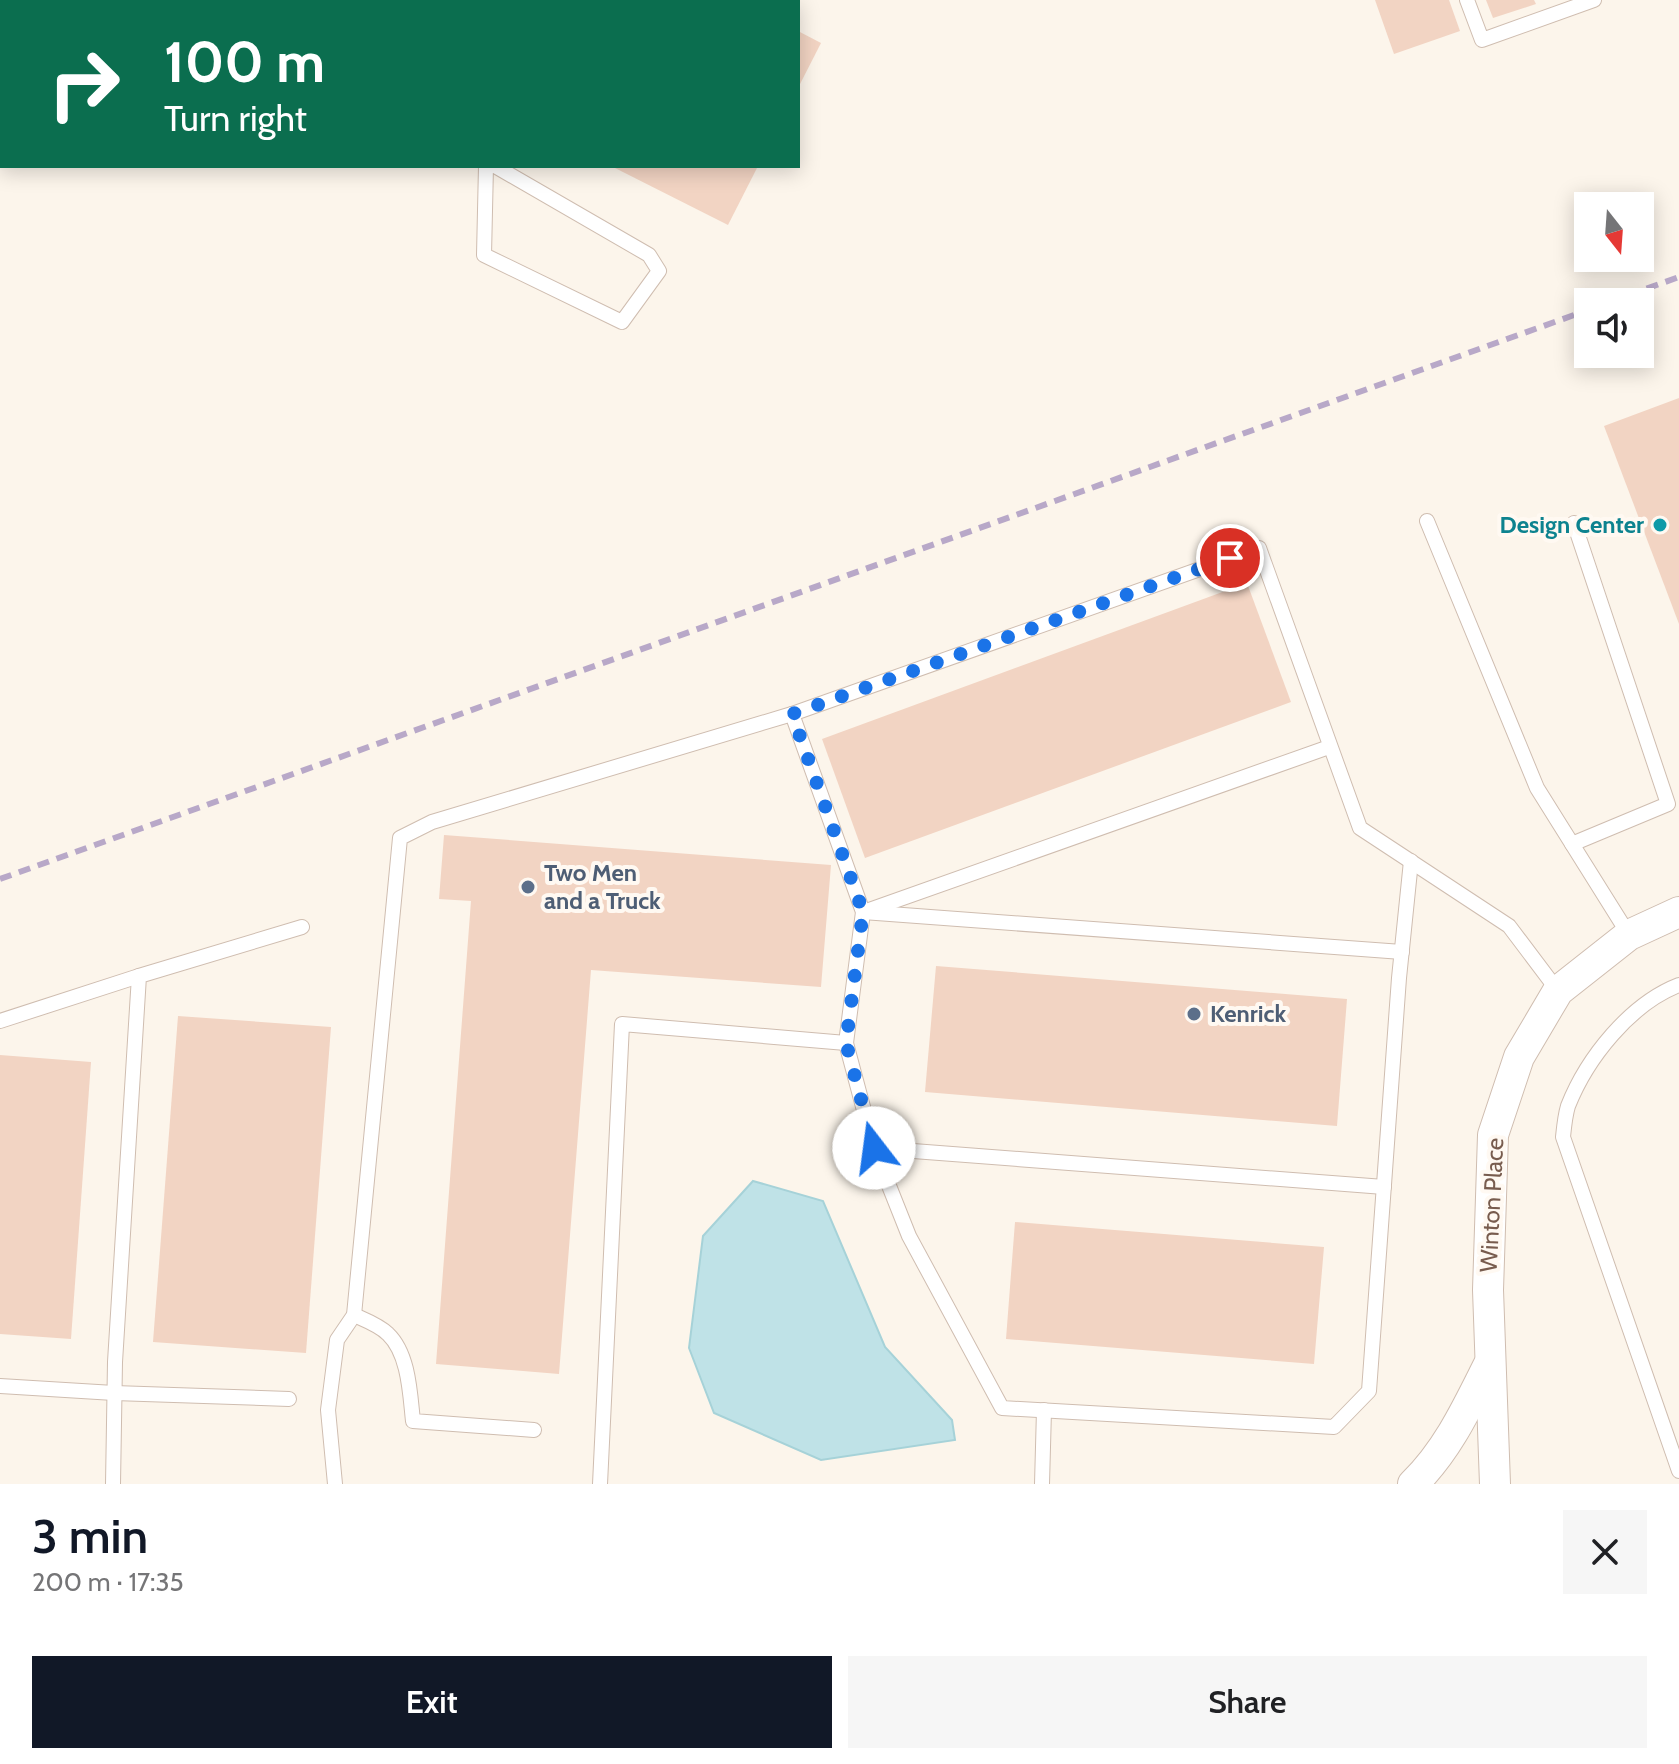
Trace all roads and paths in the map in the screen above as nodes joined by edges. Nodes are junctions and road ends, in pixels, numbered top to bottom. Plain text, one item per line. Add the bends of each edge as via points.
1 (1467, 0) edge
2 (1594, 0) edge
3 (1555, 6) edge
4 (486, 168) edge
5 (498, 168) edge
6 (1427, 521) dead end
7 (1574, 523) dead end
8 (792, 714) junction
9 (1329, 747) junction
10 (1572, 844) junction
11 (1411, 861) junction
12 (863, 912) junction
13 (1679, 912) edge
14 (302, 927) dead end
15 (1629, 935) junction
16 (1402, 952) junction
17 (139, 976) junction
18 (1679, 985) edge
19 (1558, 991) junction
20 (0, 1021) edge
21 (846, 1043) junction
22 (874, 1148) junction
23 (1384, 1187) junction
24 (354, 1315) junction
25 (1491, 1361) junction
26 (0, 1386) edge
27 (114, 1393) junction
28 (289, 1399) dead end
29 (1044, 1410) junction
30 (534, 1430) dead end
31 (1679, 1471) edge
32 (113, 1484) edge
33 (335, 1484) edge
34 (600, 1484) edge
35 (1042, 1484) edge
36 (1413, 1484) edge
37 (1495, 1484) edge

1 - 3 lane via 1482,40
2 - 3 lane
4 - 5 lane via 484,255 622,322 659,271 649,255
6 - 10 lane via 1537,788
7 - 10 lane via 1668,804
8 - 9 lane via 1259,548
8 - 12 lane
8 - 24 lane via 432,822 400,838
9 - 11 lane via 1360,828
9 - 12 lane
10 - 15 lane
11 - 16 lane
11 - 19 lane via 1509,926
12 - 16 lane
12 - 21 lane
13 - 15 street, Winton Place
14 - 17 lane
15 - 19 street, Winton Place
16 - 23 lane
17 - 20 lane
17 - 27 lane
18 - 31 lane via 1641,1006 1583,1074 1567,1109 1563,1137
19 - 25 street, Winton Place via 1519,1057 1493,1135
21 - 22 lane
21 - 34 lane via 622,1024
22 - 23 lane
22 - 29 lane via 909,1236 1002,1408
23 - 29 lane via 1369,1391 1334,1427
24 - 30 lane via 390,1335 406,1373 413,1421
24 - 33 lane via 337,1340 328,1410
25 - 36 street via 1461,1422
25 - 37 street, Winton Place
26 - 27 lane
27 - 28 lane
27 - 32 lane
29 - 35 lane

